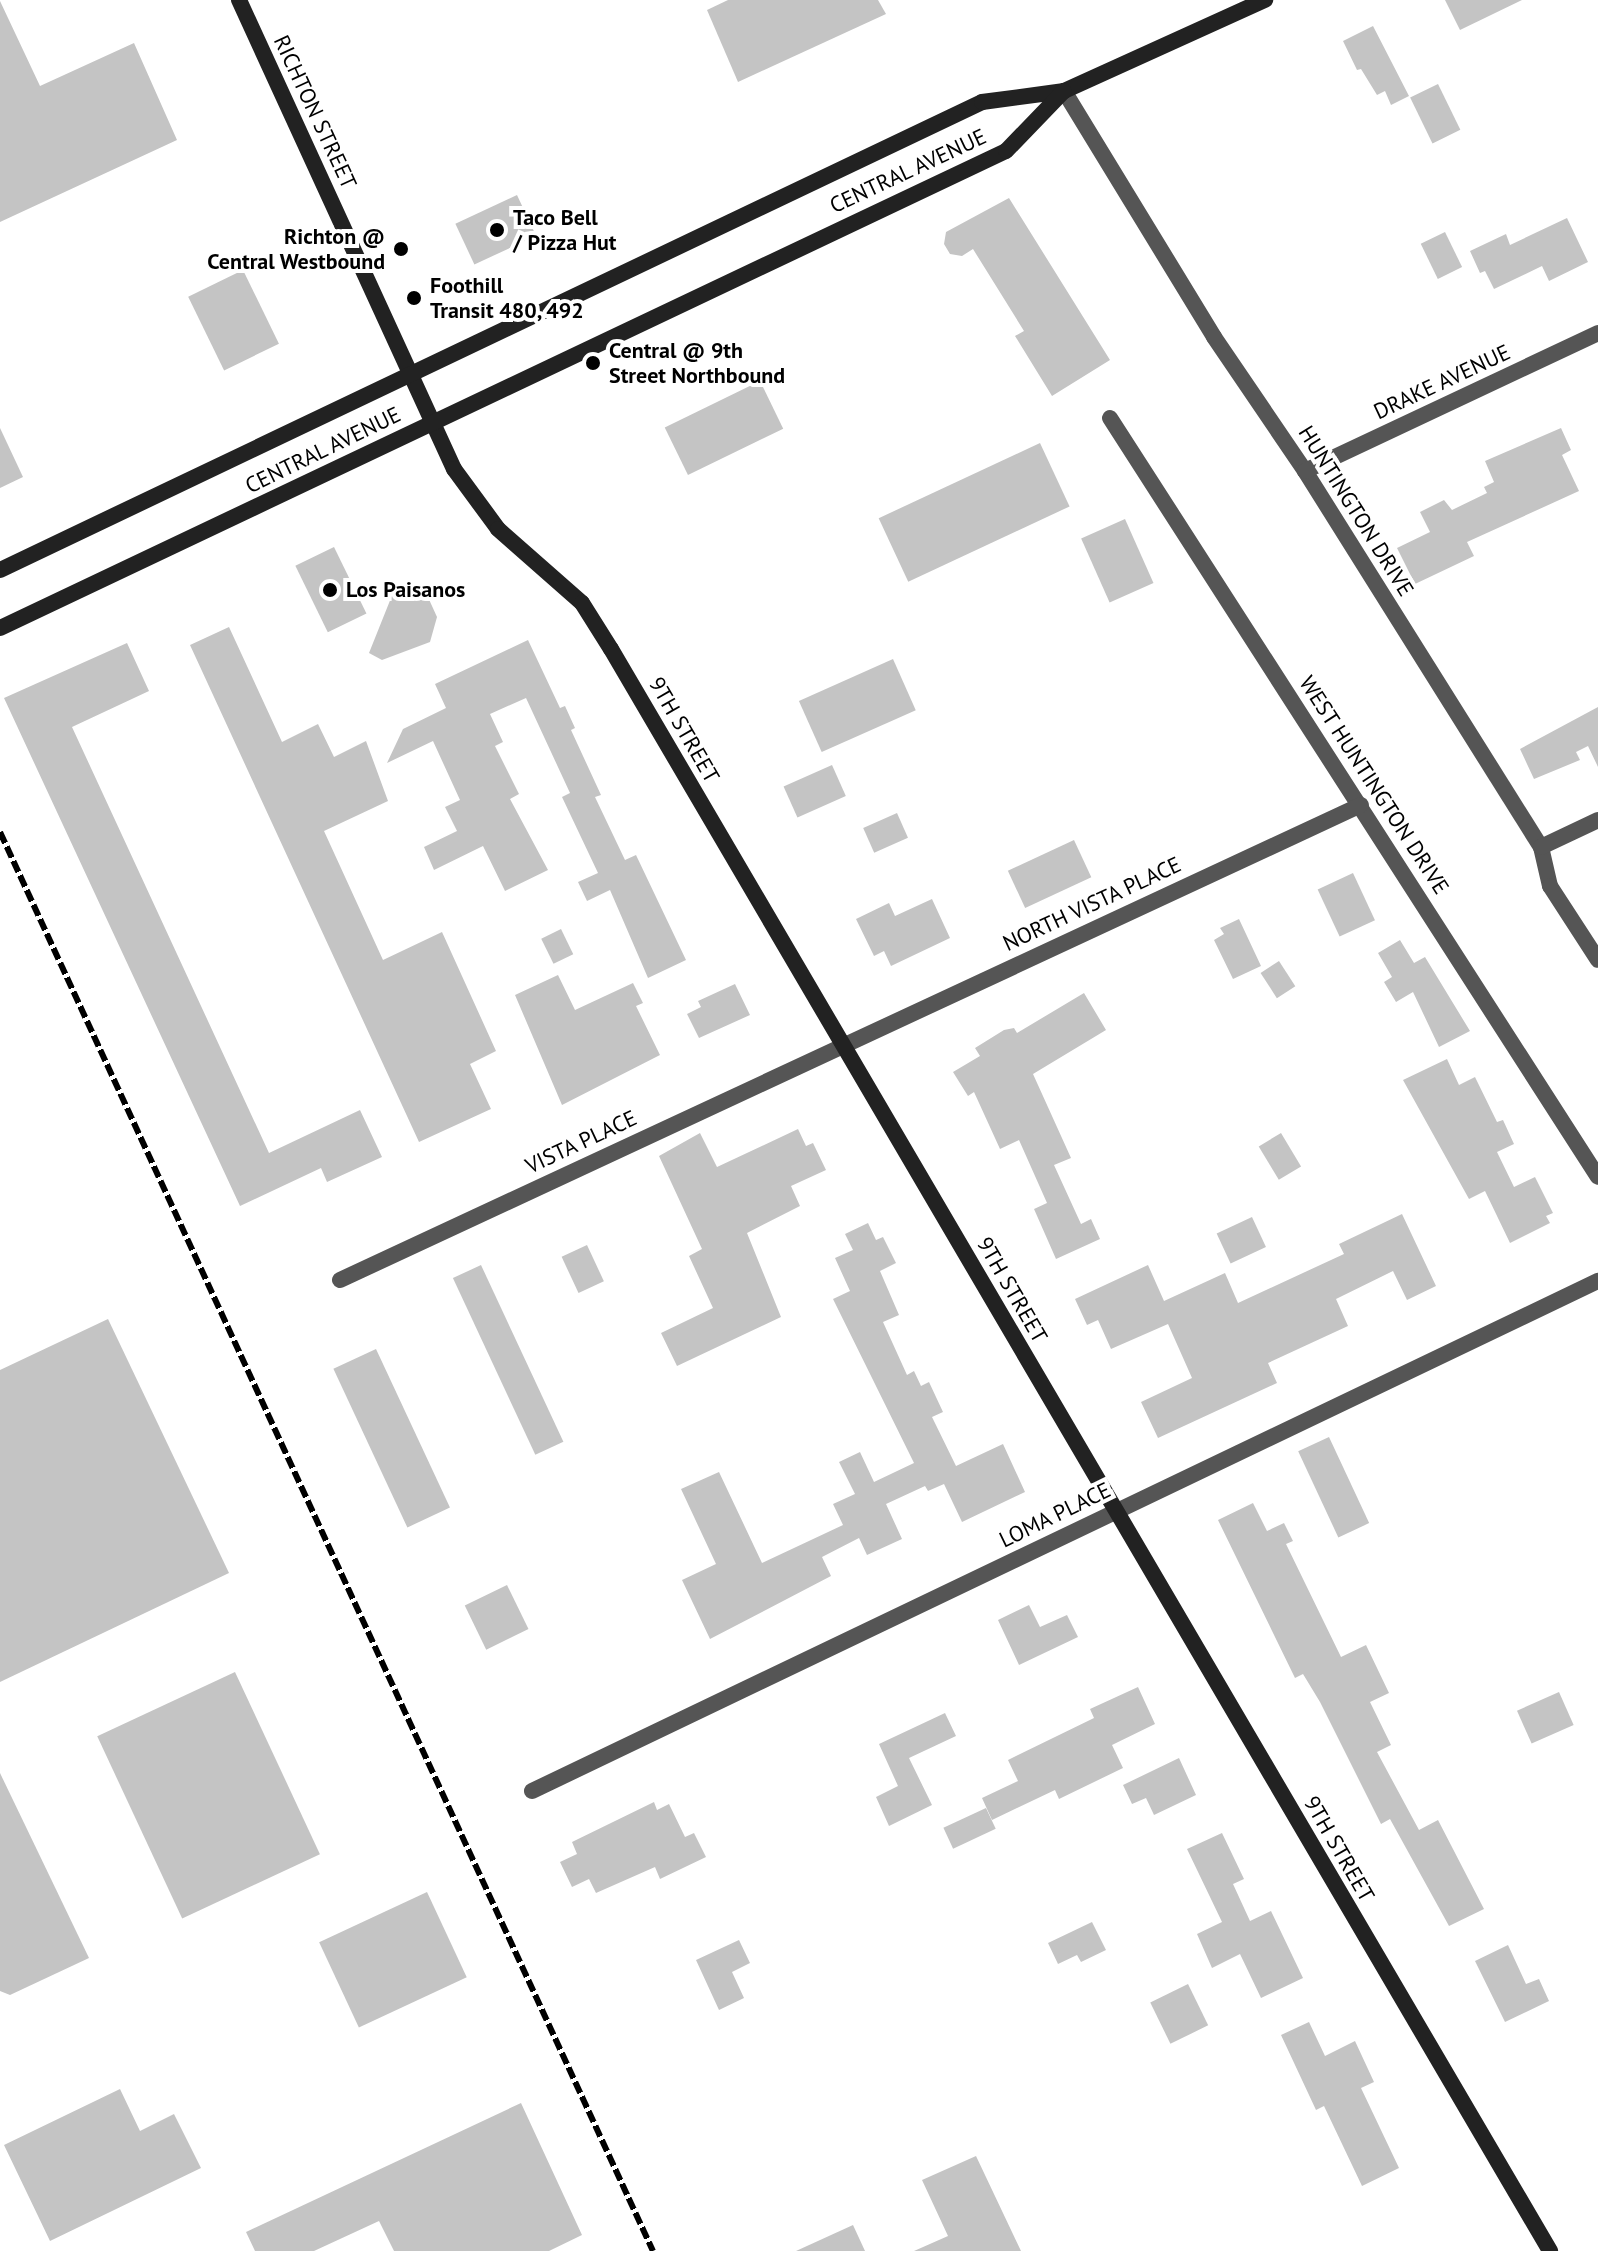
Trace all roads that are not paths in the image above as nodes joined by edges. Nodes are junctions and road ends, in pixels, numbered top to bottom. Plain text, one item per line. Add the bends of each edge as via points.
1 (239, 0) edge
2 (1265, 0) edge
3 (1064, 91) junction
4 (1598, 333) edge
5 (412, 372) junction
6 (1110, 418) dead end
7 (433, 421) junction
8 (1305, 471) junction
9 (0, 570) edge
10 (0, 628) edge
11 (1361, 805) junction
12 (1598, 820) edge
13 (1541, 847) junction
14 (1598, 960) edge
15 (842, 1043) junction
16 (1598, 1177) edge
17 (340, 1280) dead end
18 (1598, 1281) edge
19 (1116, 1511) junction
20 (532, 1791) dead end
21 (1550, 2251) edge

1 - 5 street, RICHTON STREET
2 - 3 street
3 - 5 street, CENTRAL AVENUE via 982,102
3 - 7 street, CENTRAL AVENUE via 1006,151
3 - 8 street, HUNTINGTON DRIVE via 1214,337
4 - 8 street, DRAKE AVENUE
5 - 7 street, 9TH STREET
5 - 9 street, CENTRAL AVENUE
6 - 11 street, WEST HUNTINGTON DRIVE
7 - 10 street, CENTRAL AVENUE
7 - 15 street, 9TH STREET via 471,498 582,603
8 - 13 street, HUNTINGTON DRIVE
11 - 15 street, NORTH VISTA PLACE
11 - 16 street, WEST HUNTINGTON DRIVE
12 - 13 street
13 - 14 street, HUNTINGTON DRIVE via 1550,886
15 - 17 street, VISTA PLACE
15 - 19 street, 9TH STREET
18 - 19 street, LOMA PLACE
19 - 20 street, LOMA PLACE
19 - 21 street, 9TH STREET

